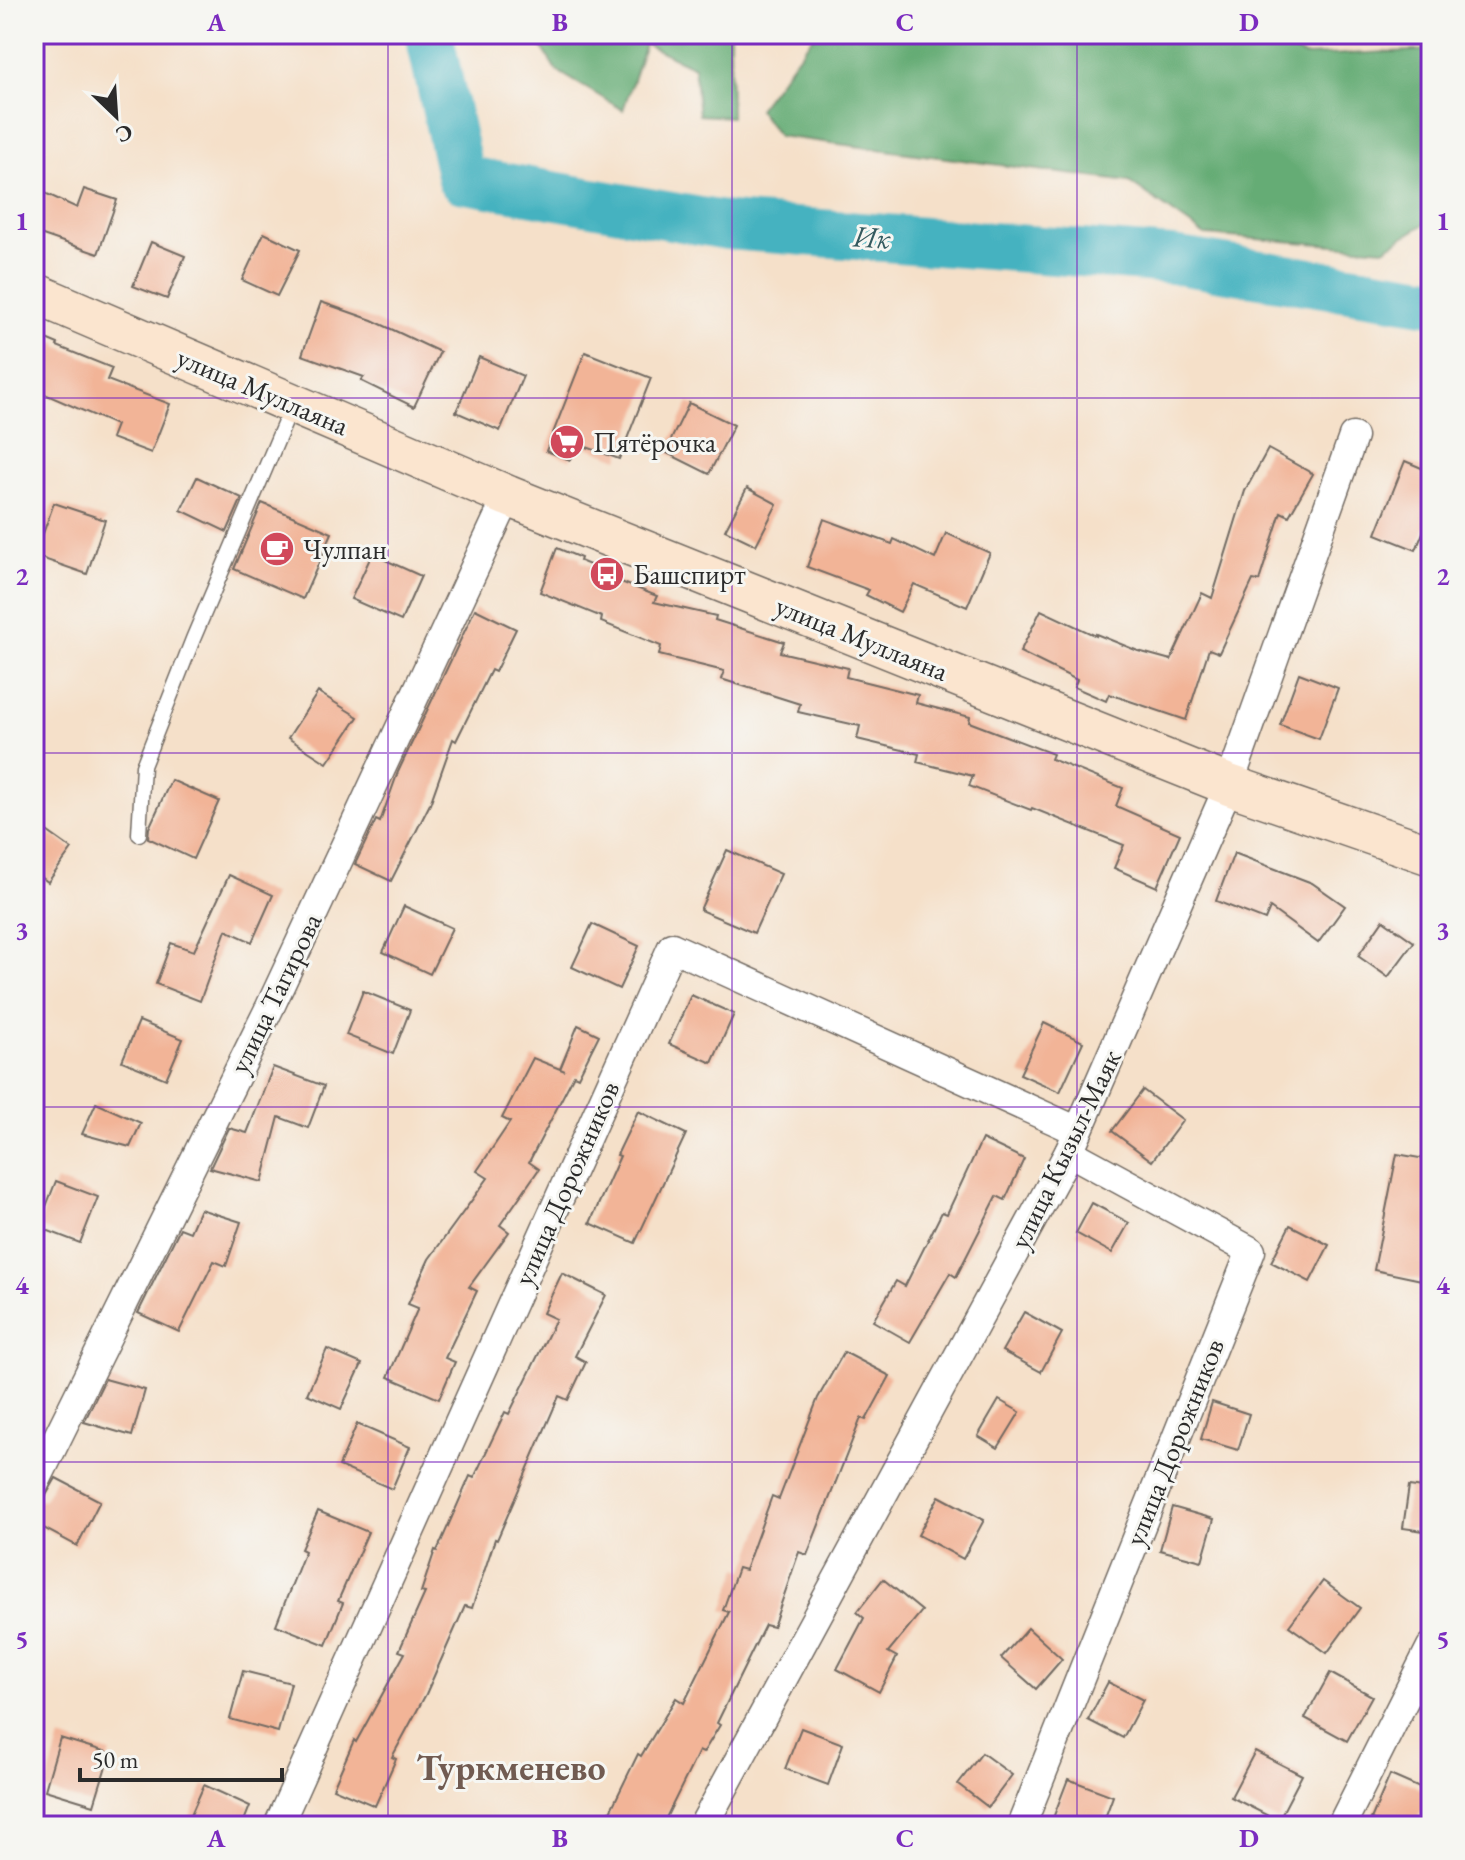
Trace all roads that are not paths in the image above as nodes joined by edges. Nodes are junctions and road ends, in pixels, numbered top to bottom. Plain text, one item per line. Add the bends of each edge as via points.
1 (34, 293) edge
2 (293, 404) junction
3 (1353, 437) dead end
4 (508, 496) junction
5 (1229, 785) junction
6 (139, 834) dead end
7 (1431, 855) edge
8 (1073, 1141) junction
9 (34, 1485) edge
10 (1431, 1647) edge
11 (278, 1826) edge
12 (703, 1826) edge
13 (1021, 1826) edge
14 (1341, 1826) edge

1 - 2 main road, улица Муллаяна
2 - 4 main road, улица Муллаяна
2 - 6 lane via 143,766
3 - 5 street, улица Кызыл-Маяк
4 - 5 main road, улица Муллаяна
4 - 9 street, улица Тагирова via 270,1007
5 - 7 main road, улица Муллаяна
5 - 8 street, улица Кызыл-Маяк
8 - 11 street, улица Дорожников via 672,947
8 - 12 street, улица Кызыл-Маяк
8 - 13 street, улица Дорожников via 1251,1251
10 - 14 street

